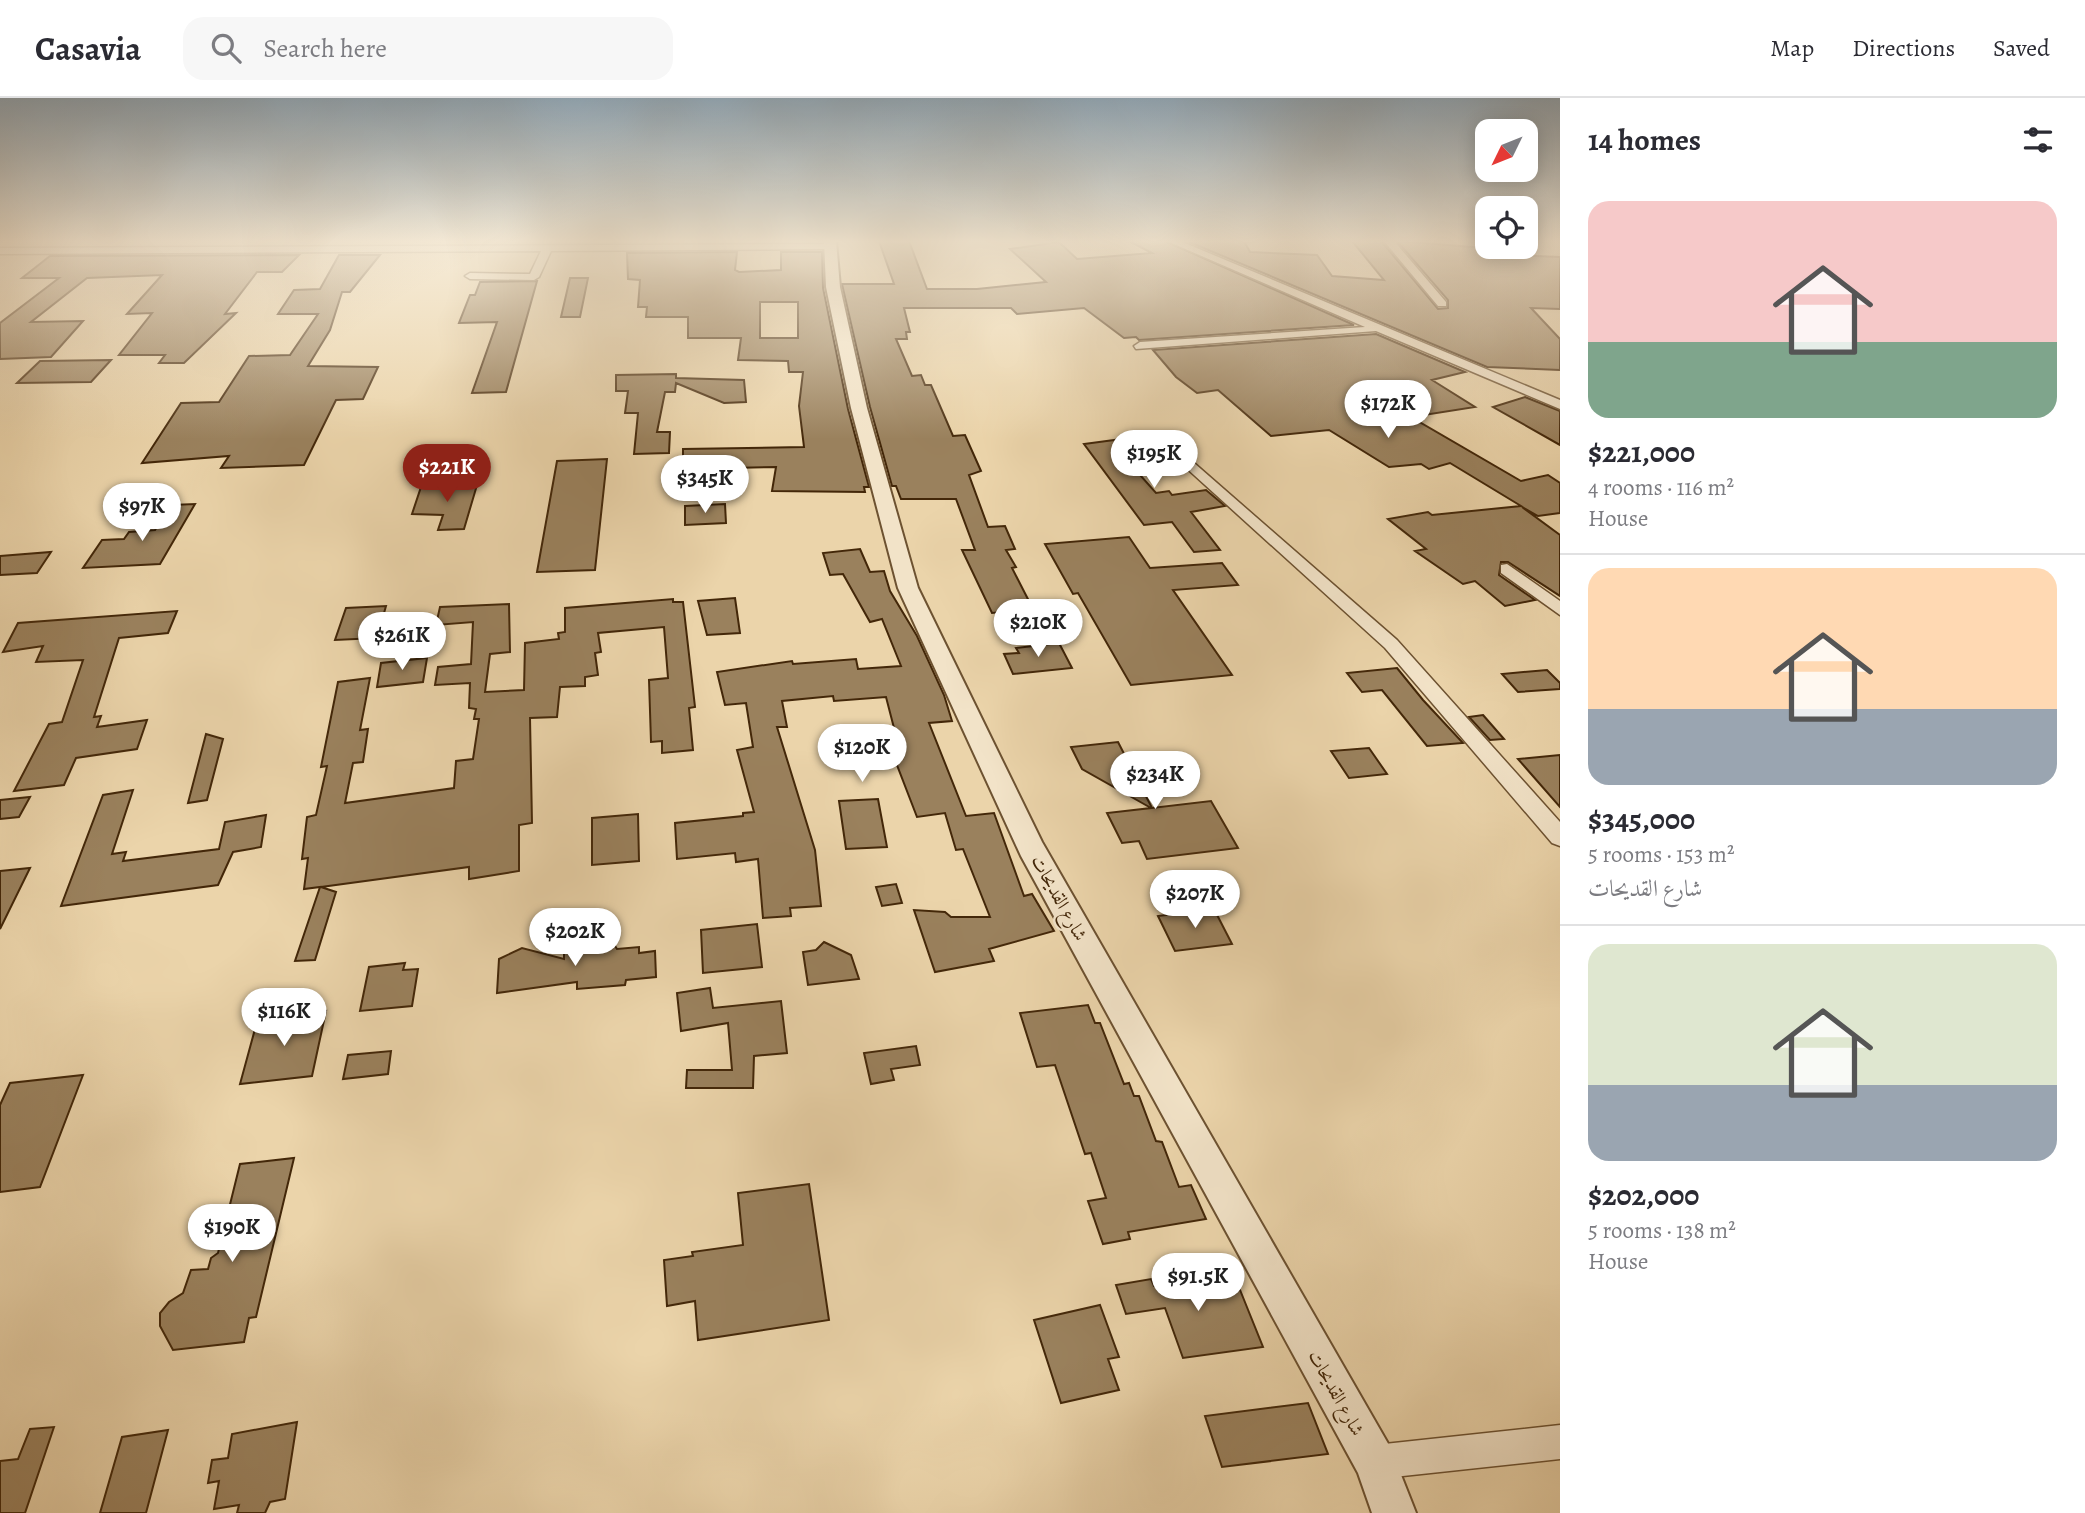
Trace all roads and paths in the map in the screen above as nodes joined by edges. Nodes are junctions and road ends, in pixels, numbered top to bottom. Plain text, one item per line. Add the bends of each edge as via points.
1 (837, 307) edge
2 (1324, 307) edge
3 (1377, 330) junction
4 (1140, 346) dead end
5 (1560, 405) edge
6 (1178, 453) dead end
7 (1507, 569) dead end
8 (1560, 609) edge
9 (1560, 837) edge
10 (1560, 1442) edge
11 (1375, 1462) junction
12 (1394, 1513) edge

1 - 11 street, شارع القديحات via 859,408 908,587 1031,848
2 - 3 street
3 - 4 street
3 - 5 street
6 - 9 street via 1391,644
7 - 8 street
10 - 11 street
11 - 12 street, شارع القديحات

